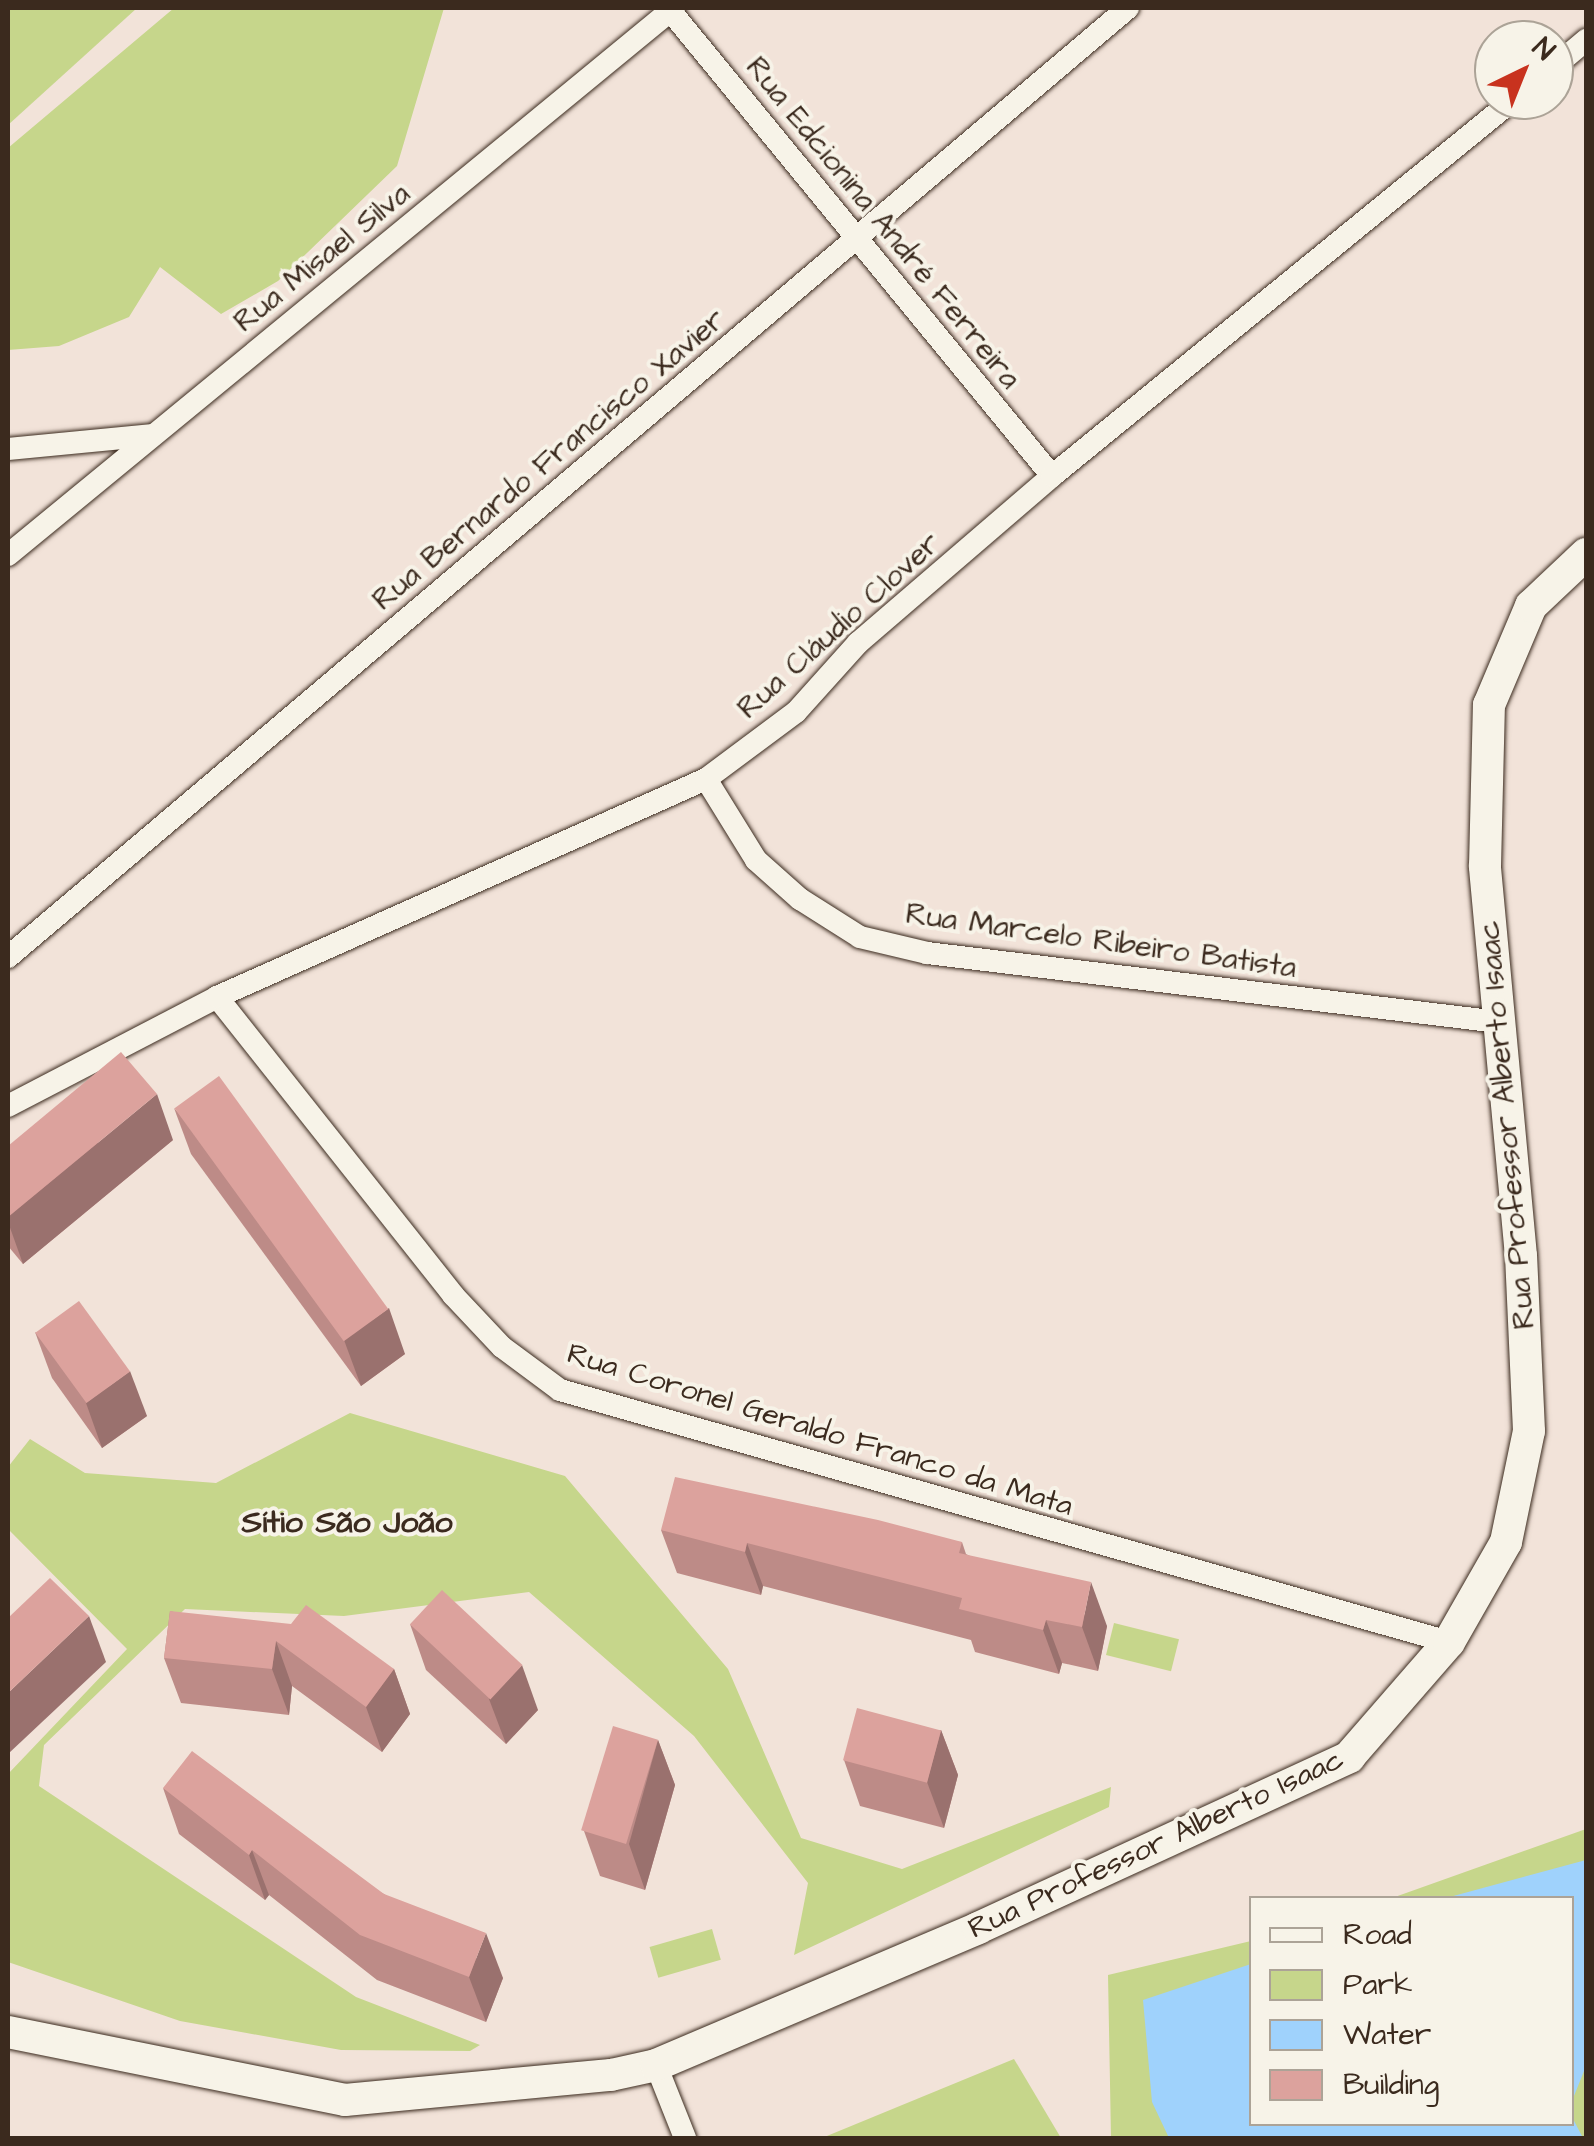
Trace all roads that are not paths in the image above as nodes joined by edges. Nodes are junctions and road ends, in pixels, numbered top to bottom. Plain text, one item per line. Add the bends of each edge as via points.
1 (1128, 8) edge
2 (671, 9) edge
3 (1489, 120) edge
4 (856, 239) junction
5 (153, 435) junction
6 (8, 449) edge
7 (1052, 476) junction
8 (1586, 554) edge
9 (8, 555) edge
10 (706, 779) junction
11 (8, 958) edge
12 (217, 997) junction
13 (1499, 1022) junction
14 (8, 1106) edge
15 (1449, 1642) junction
16 (8, 2032) edge
17 (656, 2065) junction
18 (685, 2138) edge

1 - 4 street, Rua Bernardo Francisco Xavier
2 - 4 street, Rua Edcionina André Ferreira
2 - 5 street, Rua Misael Silva
3 - 7 street, Rua Cláudio Clover
4 - 7 street, Rua Edcionina André Ferreira
4 - 11 street, Rua Bernardo Francisco Xavier
5 - 6 street
5 - 9 street, Rua Misael Silva
7 - 10 street, Rua Cláudio Clover via 858,643 796,712
8 - 13 main road, Rua Professor Alberto Isaac via 1531,606 1488,705 1485,866
10 - 12 street, Rua Cláudio Clover
10 - 13 street, Rua Marcelo Ribeiro Batista via 756,860 800,900 860,937 927,953
12 - 14 street, Rua Cláudio Clover
12 - 15 street, Rua Coronel Geraldo Franco da Mata via 453,1295 502,1348 560,1390
13 - 15 main road, Rua Professor Alberto Isaac via 1529,1431 1506,1542
15 - 17 main road, Rua Professor Alberto Isaac via 1349,1757
16 - 17 main road, Rua Professor Alberto Isaac via 345,2100
17 - 18 street

